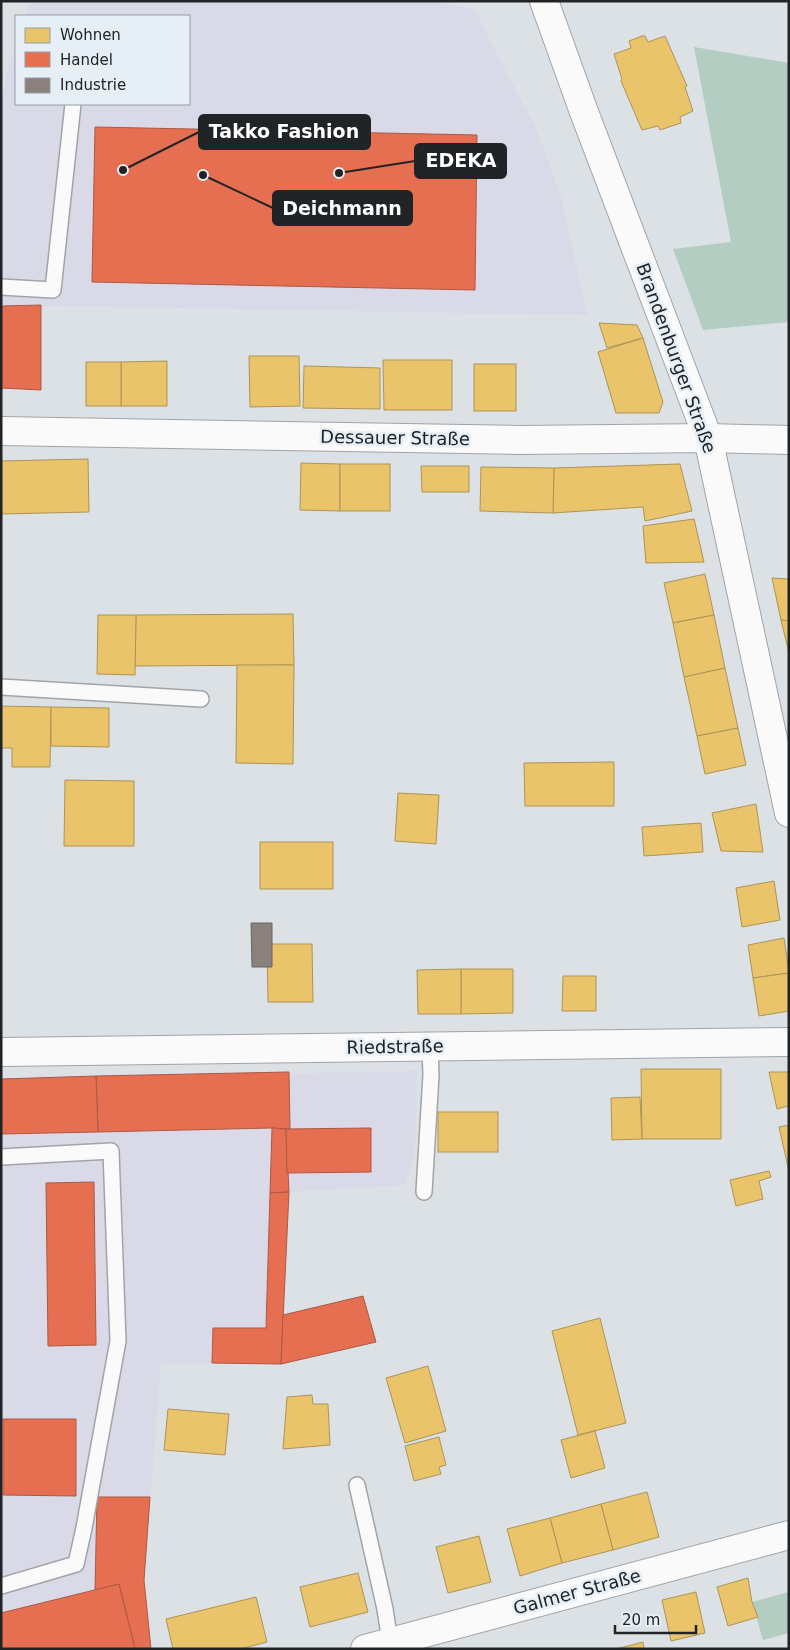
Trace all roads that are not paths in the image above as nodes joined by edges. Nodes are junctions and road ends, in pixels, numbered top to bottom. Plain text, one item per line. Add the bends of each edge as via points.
1 (544, 1) edge
2 (73, 105) edge
3 (1, 287) edge
4 (1, 431) edge
5 (708, 438) junction
6 (789, 440) edge
7 (1, 687) edge
8 (202, 699) dead end
9 (785, 772) edge
10 (789, 813) edge
11 (789, 1042) edge
12 (430, 1046) junction
13 (1, 1052) edge
14 (1, 1156) edge
15 (424, 1192) dead end
16 (357, 1486) dead end
17 (789, 1535) edge
18 (1, 1586) edge
19 (377, 1645) edge

1 - 5 street, Brandenburger Straße
2 - 3 lane via 53,290
4 - 5 street, Dessauer Straße via 519,440
5 - 6 street, Dessauer Straße
5 - 9 street, Brandenburger Straße
7 - 8 lane
9 - 10 street, Brandenburger Straße
11 - 12 street, Riedstraße
12 - 13 street, Riedstraße
12 - 15 lane
14 - 18 lane via 111,1150 118,1341 76,1564
16 - 19 lane via 385,1609
17 - 19 street, Galmer Straße

